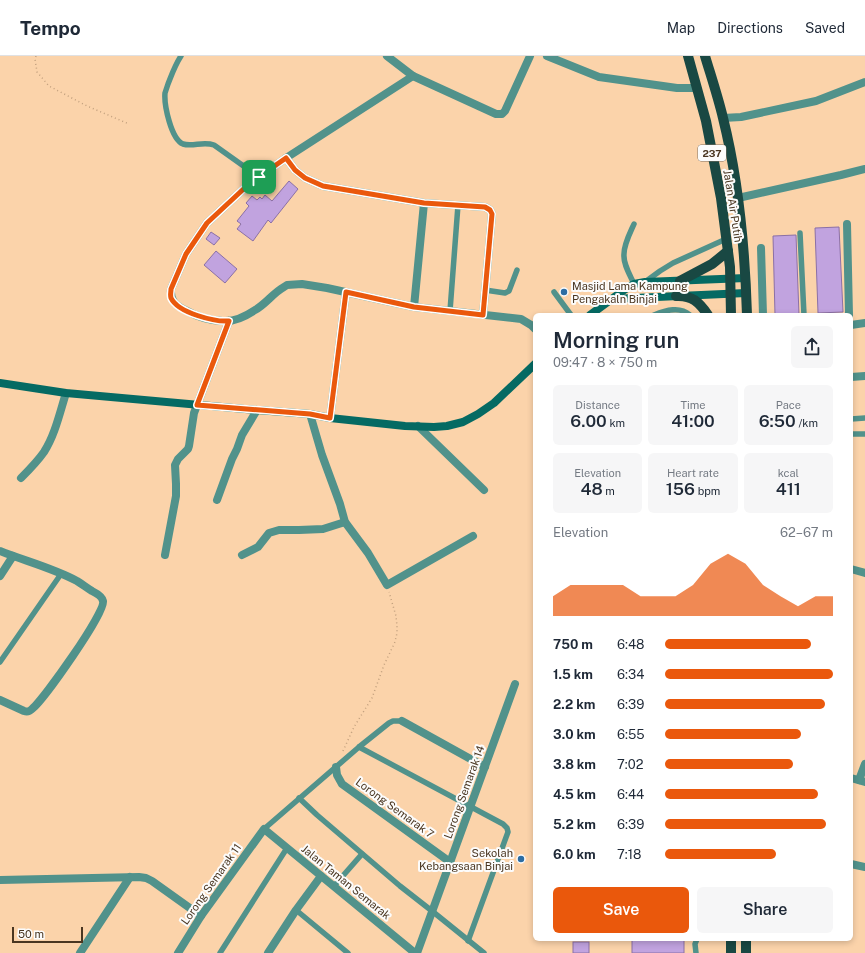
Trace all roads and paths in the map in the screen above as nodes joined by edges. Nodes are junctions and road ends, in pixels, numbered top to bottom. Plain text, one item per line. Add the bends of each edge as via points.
1 (36, 56) edge
2 (181, 56) edge
3 (387, 56) edge
4 (530, 56) edge
5 (547, 56) edge
6 (688, 56) edge
7 (705, 56) edge
8 (413, 76) junction
9 (865, 82) edge
10 (697, 88) junction
11 (723, 118) junction
12 (129, 124) dead end
13 (286, 158) junction
14 (865, 169) edge
15 (259, 177) junction
16 (738, 198) junction
17 (424, 203) junction
18 (458, 205) junction
19 (634, 224) dead end
20 (847, 224) dead end
21 (800, 233) dead end
22 (726, 240) junction
23 (761, 248) dead end
24 (728, 251) junction
25 (517, 270) dead end
26 (746, 278) junction
27 (730, 279) junction
28 (680, 281) junction
29 (645, 282) junction
30 (634, 284) junction
31 (485, 290) junction
32 (346, 292) junction
33 (554, 292) dead end
34 (746, 293) junction
35 (731, 294) junction
36 (676, 296) junction
37 (611, 299) junction
38 (414, 307) junction
39 (450, 311) junction
40 (570, 313) edge
41 (593, 313) edge
42 (659, 313) edge
43 (687, 313) edge
44 (706, 313) edge
45 (731, 313) edge
46 (747, 313) edge
47 (763, 313) edge
48 (804, 313) edge
49 (849, 313) edge
50 (483, 315) junction
51 (229, 321) junction
52 (865, 323) edge
53 (853, 325) edge
54 (533, 328) edge
55 (533, 366) edge
56 (865, 376) edge
57 (853, 377) edge
58 (0, 383) edge
59 (66, 393) junction
60 (197, 405) junction
61 (257, 410) junction
62 (310, 414) junction
63 (330, 418) junction
64 (865, 418) edge
65 (853, 419) edge
66 (418, 426) junction
67 (853, 434) edge
68 (865, 434) edge
69 (21, 478) dead end
70 (484, 490) dead end
71 (217, 500) dead end
72 (345, 522) junction
73 (473, 536) dead end
74 (0, 551) edge
75 (165, 555) dead end
76 (242, 555) dead end
77 (13, 556) junction
78 (853, 570) edge
79 (865, 573) edge
80 (61, 574) junction
81 (0, 576) edge
82 (387, 585) junction
83 (0, 662) edge
84 (516, 684) dead end
85 (0, 700) edge
86 (402, 721) joint
87 (359, 747) junction
88 (865, 764) edge
89 (336, 767) junction
90 (485, 767) junction
91 (858, 780) edge
92 (299, 798) junction
93 (470, 807) junction
94 (264, 829) junction
95 (287, 848) junction
96 (362, 854) junction
97 (450, 862) junction
98 (853, 864) edge
99 (865, 867) edge
100 (321, 876) junction
101 (130, 877) junction
102 (0, 880) edge
103 (334, 886) junction
104 (296, 910) junction
105 (432, 911) junction
106 (201, 916) junction
107 (468, 940) junction
108 (696, 941) edge
109 (731, 941) edge
110 (746, 941) edge
111 (270, 950) edge
112 (80, 953) edge
113 (178, 953) edge
114 (220, 953) edge
115 (279, 953) edge
116 (348, 953) edge
117 (416, 953) edge
118 (484, 953) edge
119 (696, 953) edge
120 (731, 953) edge
121 (746, 953) edge

1 - 12 path via 37,72 49,86
2 - 15 lane via 165,93 166,110 177,140 184,144 209,143
3 - 8 street
4 - 8 street via 502,114 496,114
5 - 10 street via 599,76 677,88
6 - 10 main road, Jalan Air Putih / 237
7 - 11 main road, Jalan Air Putih / 237
8 - 13 street
9 - 11 street via 816,101 741,117
10 - 22 main road, Jalan Air Putih / 237 via 721,198
11 - 16 main road, Jalan Air Putih / 237
13 - 15 street
13 - 17 street via 305,178 323,186
14 - 16 street
15 - 51 street via 207,223 186,254 171,289 172,299 183,309 201,317
16 - 26 main road, Jalan Air Putih / 237
17 - 18 street
17 - 38 street
18 - 31 street via 485,207 492,214
18 - 39 lane
19 - 30 lane via 624,255
20 - 49 street
21 - 48 lane
22 - 24 main road, Jalan Air Putih / 237
22 - 29 lane via 673,263
23 - 47 street
24 - 27 main road, Jalan Air Putih / 237
24 - 28 main road via 712,264
25 - 31 lane via 509,291 505,293
26 - 27 street
26 - 34 main road, Jalan Air Putih / 237
27 - 28 street
27 - 35 main road, Jalan Air Putih / 237
28 - 29 street
29 - 30 street
30 - 37 street
31 - 50 street
32 - 38 street
32 - 51 street via 302,284 287,285 255,310
32 - 63 street
33 - 40 lane
34 - 35 street
34 - 46 main road, Jalan Air Putih / 237
35 - 36 street
35 - 45 main road, Jalan Air Putih / 237
36 - 37 street
36 - 44 main road via 694,299
37 - 41 street
38 - 39 street
39 - 50 street
42 - 43 lane via 675,310
50 - 54 street via 521,319
51 - 60 street
52 - 53 street
55 - 66 street via 494,402 463,422 447,426
56 - 57 street
58 - 59 street
59 - 60 street
59 - 69 street via 45,451
60 - 61 street
60 - 75 street via 188,449 175,465 176,496
61 - 62 street
61 - 71 street via 242,436
62 - 63 street
62 - 72 street
63 - 66 street
64 - 65 lane
66 - 70 street
67 - 68 lane
72 - 76 street via 323,528 279,530 269,533 258,547
72 - 82 street
73 - 82 street
74 - 77 street
77 - 80 street
77 - 81 street
78 - 79 street
80 - 83 lane
80 - 85 street via 102,597 102,609 67,665 30,711 24,711
82 - 89 path via 396,616 395,642 372,698
84 - 90 street, Lorong Semarak 14
86 - 87 lane via 389,723
86 - 90 street
87 - 89 lane
87 - 93 lane
88 - 91 street
89 - 92 lane
89 - 97 street, Lorong Semarak 7 via 342,784
90 - 93 street, Lorong Semarak 14
92 - 94 lane
92 - 96 lane
93 - 97 street, Lorong Semarak 14
93 - 107 lane via 502,824 508,832
94 - 95 street, Jalan Taman Semarak
94 - 106 street, Lorong Semarak 11
95 - 100 street, Jalan Taman Semarak
95 - 114 lane
96 - 103 lane
96 - 105 lane
97 - 105 street, Lorong Semarak 14
98 - 99 street
100 - 103 street, Jalan Taman Semarak
100 - 104 street
101 - 102 street
101 - 106 street via 152,881
101 - 112 street
103 - 117 street, Jalan Taman Semarak
104 - 111 street
104 - 116 lane
105 - 107 lane
105 - 117 street, Lorong Semarak 14
106 - 113 street, Lorong Semarak 11
107 - 118 lane
108 - 119 lane
109 - 120 main road
110 - 121 main road
111 - 115 street

